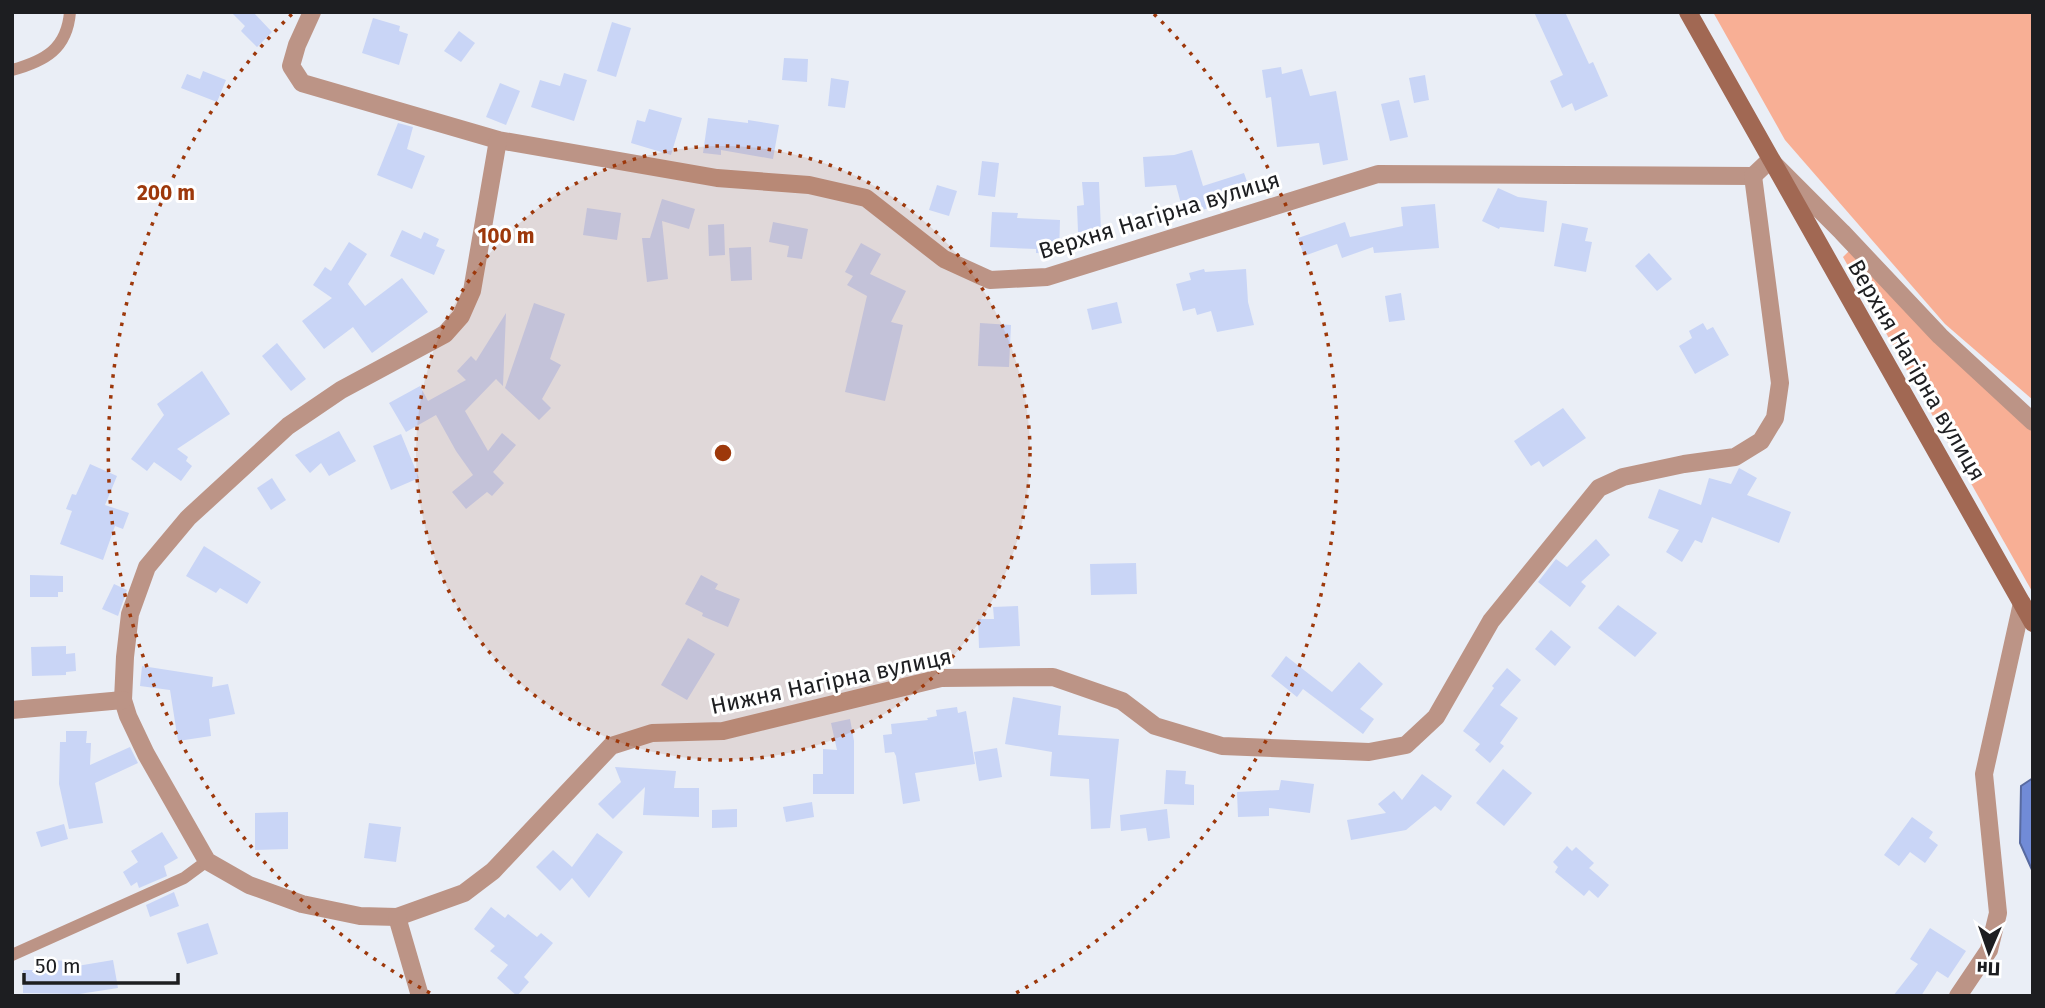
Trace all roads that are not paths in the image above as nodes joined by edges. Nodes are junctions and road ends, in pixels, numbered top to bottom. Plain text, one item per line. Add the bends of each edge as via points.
1 (70, 12) edge
2 (312, 12) edge
3 (1688, 12) edge
4 (12, 69) edge
5 (498, 140) junction
6 (1770, 160) junction
7 (1753, 176) junction
8 (2033, 422) edge
9 (2022, 603) junction
10 (2033, 623) edge
11 (123, 700) junction
12 (12, 710) edge
13 (207, 861) junction
14 (397, 917) junction
15 (12, 955) edge
16 (420, 996) edge
17 (1958, 996) edge

1 - 4 lane via 60,45 40,60
2 - 5 street, Верхня Нагірна вулиця via 291,66 302,83
3 - 6 main road, Верхня Нагірна вулиця
5 - 7 street, Верхня Нагірна вулиця via 717,178 809,185 866,198 944,259 990,280 1047,277 1378,174
5 - 11 street via 472,291 461,316 445,334 341,390 288,426 188,518 148,567 130,614
6 - 7 street
6 - 8 street via 1940,337
6 - 9 main road, Верхня Нагірна вулиця
7 - 14 street, Нижня Нагірна вулиця via 1780,383 1775,418 1761,441 1735,457 1623,477 1599,488 1491,621 1436,717 1406,745 1369,752 1222,746 1155,726 1122,701 1053,677 942,678 723,731 652,733 611,746 493,871 464,893
9 - 10 main road, Верхня Нагірна вулиця
9 - 17 street via 1984,774 1998,913 1989,950
11 - 12 street
11 - 13 street via 146,754
13 - 14 street, Нижня Нагірна вулиця via 249,885 302,904 360,916
13 - 15 lane via 184,878
14 - 16 street

